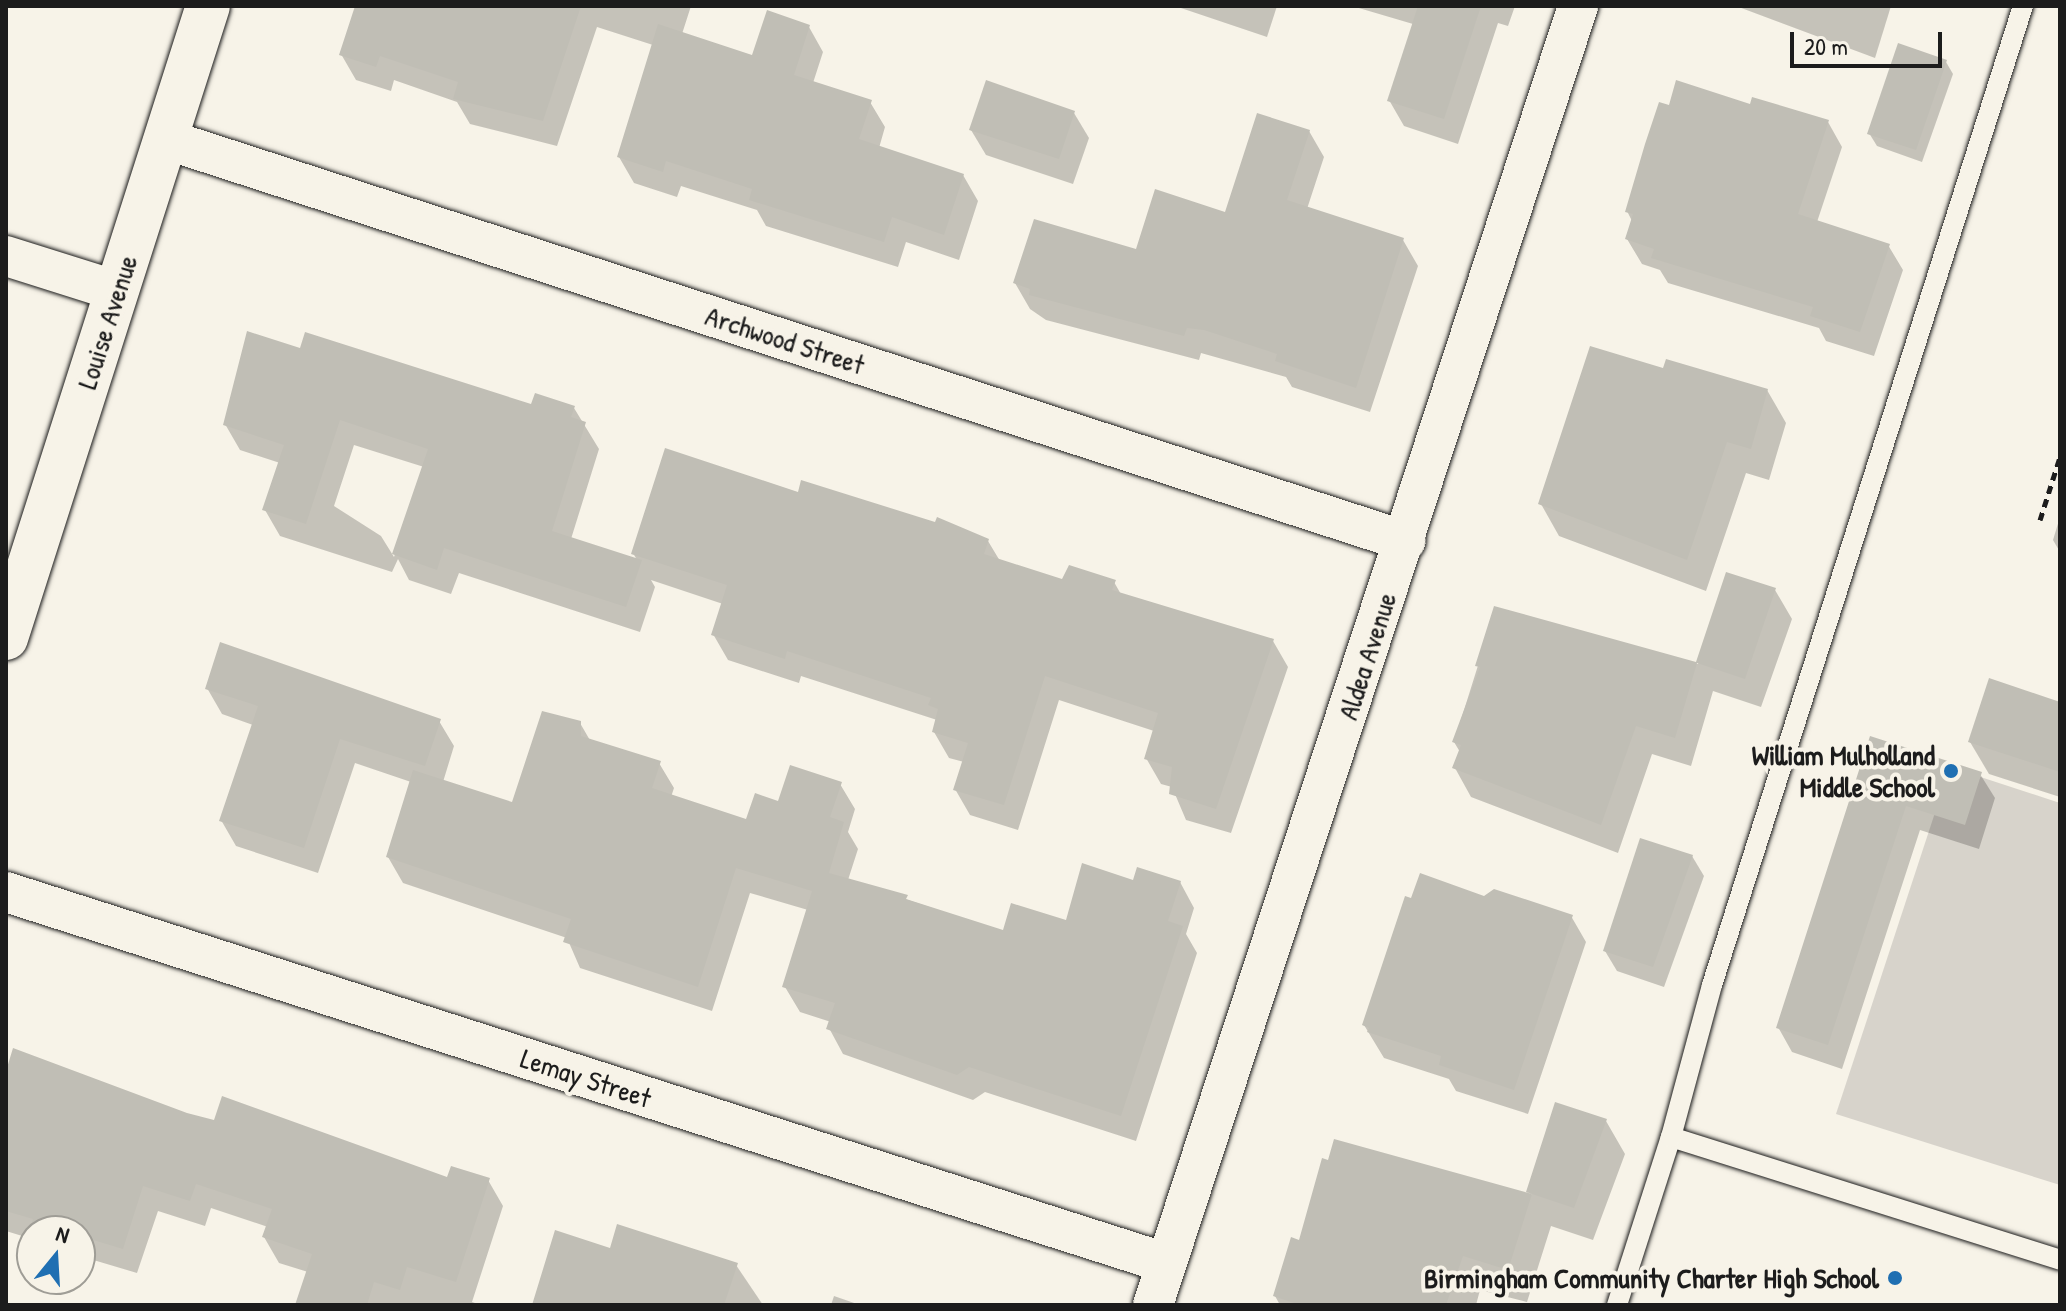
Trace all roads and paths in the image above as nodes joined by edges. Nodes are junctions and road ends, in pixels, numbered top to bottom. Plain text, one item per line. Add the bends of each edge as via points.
1 (208, 6) edge
2 (1578, 6) edge
3 (2023, 6) edge
4 (165, 139) junction
5 (6, 256) edge
6 (117, 291) junction
7 (2060, 457) edge
8 (2040, 520) dead end
9 (1405, 541) junction
10 (6, 638) edge
11 (6, 892) edge
12 (1671, 1137) junction
13 (2060, 1260) edge
14 (1166, 1263) junction
15 (1153, 1305) edge
16 (1617, 1305) edge

1 - 4 main road, Louise Avenue
2 - 9 street, Aldea Avenue
3 - 12 lane via 1716,970
4 - 6 main road, Louise Avenue
4 - 9 street, Archwood Street
5 - 6 street
6 - 10 main road, Louise Avenue
7 - 8 path
9 - 14 street, Aldea Avenue
11 - 14 street, Lemay Street
12 - 13 lane
12 - 16 lane
14 - 15 street, Aldea Avenue

